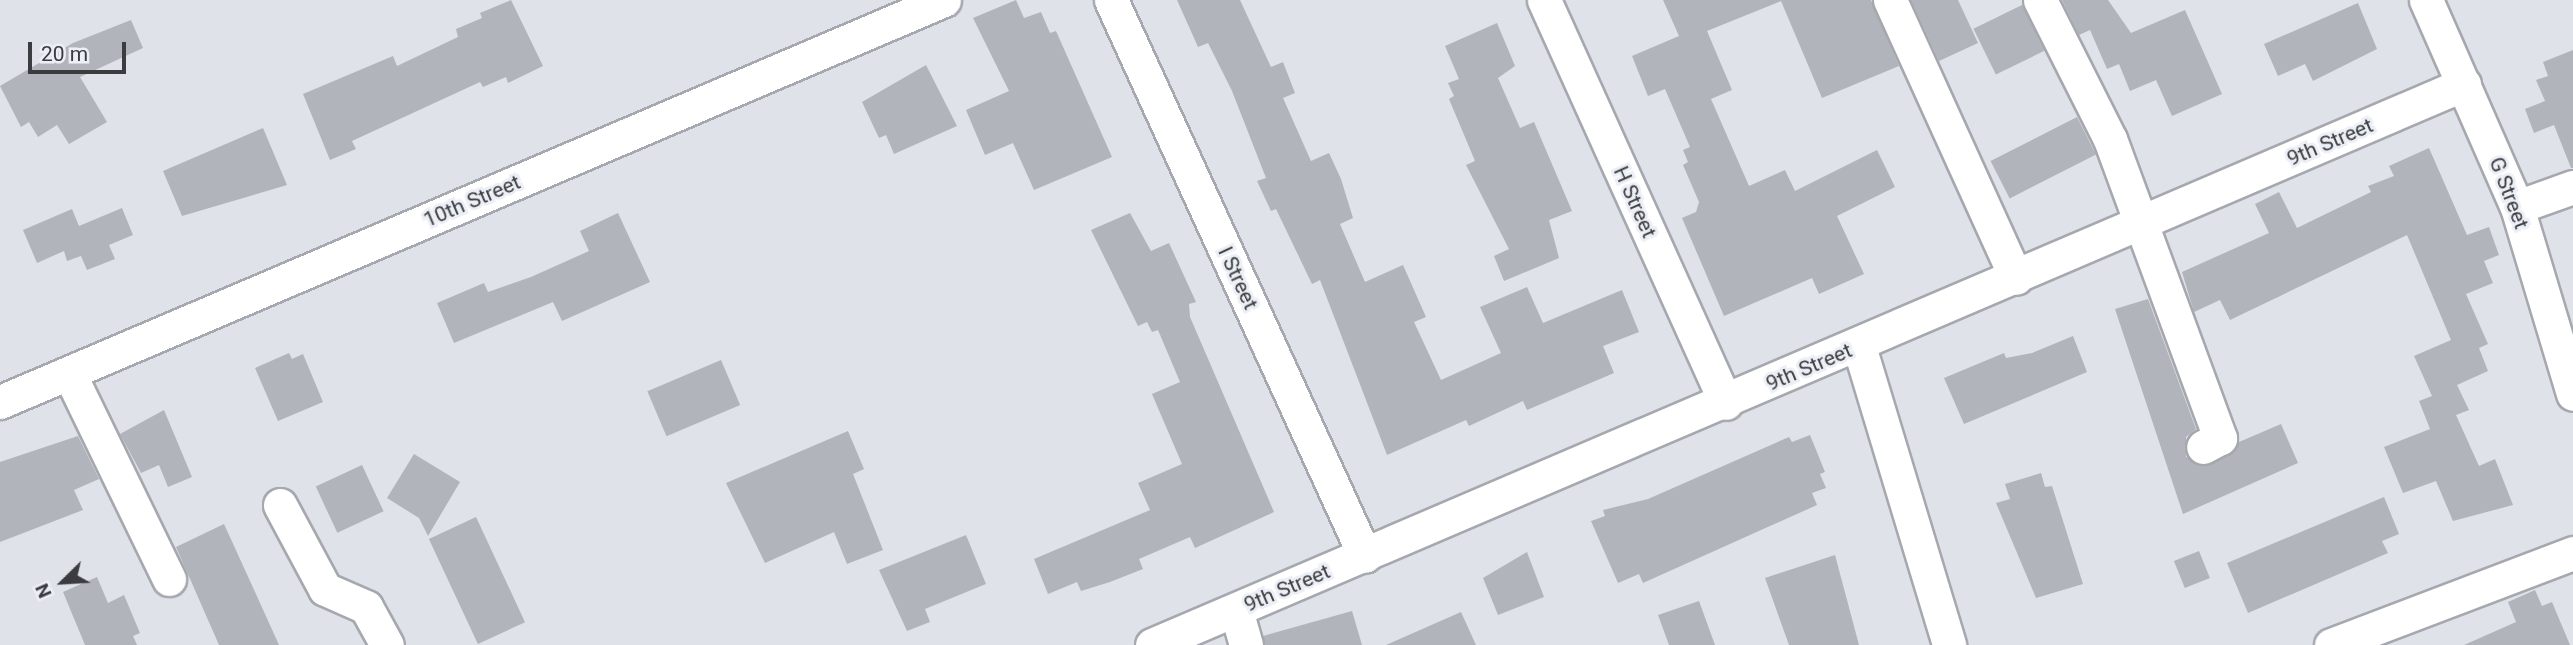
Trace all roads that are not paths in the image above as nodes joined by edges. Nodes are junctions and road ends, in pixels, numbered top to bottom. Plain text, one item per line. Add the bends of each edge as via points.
1 (944, 0) edge
2 (1111, 0) edge
3 (1544, 0) edge
4 (1890, 0) edge
5 (2040, 0) edge
6 (2426, 0) edge
7 (2464, 83) junction
8 (2573, 187) edge
9 (2517, 206) junction
10 (2140, 224) junction
11 (2016, 278) junction
12 (1859, 346) junction
13 (69, 373) junction
14 (2573, 394) edge
15 (0, 402) edge
16 (1726, 403) junction
17 (2203, 447) dead end
18 (280, 505) dead end
19 (2573, 554) edge
20 (1365, 556) junction
21 (169, 579) dead end
22 (1236, 610) junction
23 (387, 645) edge
24 (1152, 645) edge
25 (1246, 645) edge
26 (1949, 645) edge
27 (2331, 645) edge

1 - 13 street, 10th Street
2 - 20 street, I Street
3 - 16 street, H Street
4 - 11 street
5 - 10 street via 2110,139
6 - 7 street, G Street
7 - 9 street, G Street
7 - 10 street, 9th Street
8 - 9 street
9 - 14 street, G Street
10 - 11 street, 9th Street
10 - 17 street via 2220,438
11 - 12 street, 9th Street
12 - 16 street, 9th Street
12 - 26 street
13 - 15 street, 10th Street
13 - 21 street
16 - 20 street, 9th Street
18 - 23 street via 325,589 366,607
19 - 27 street
20 - 22 street, 9th Street
22 - 24 street, 9th Street
22 - 25 street

